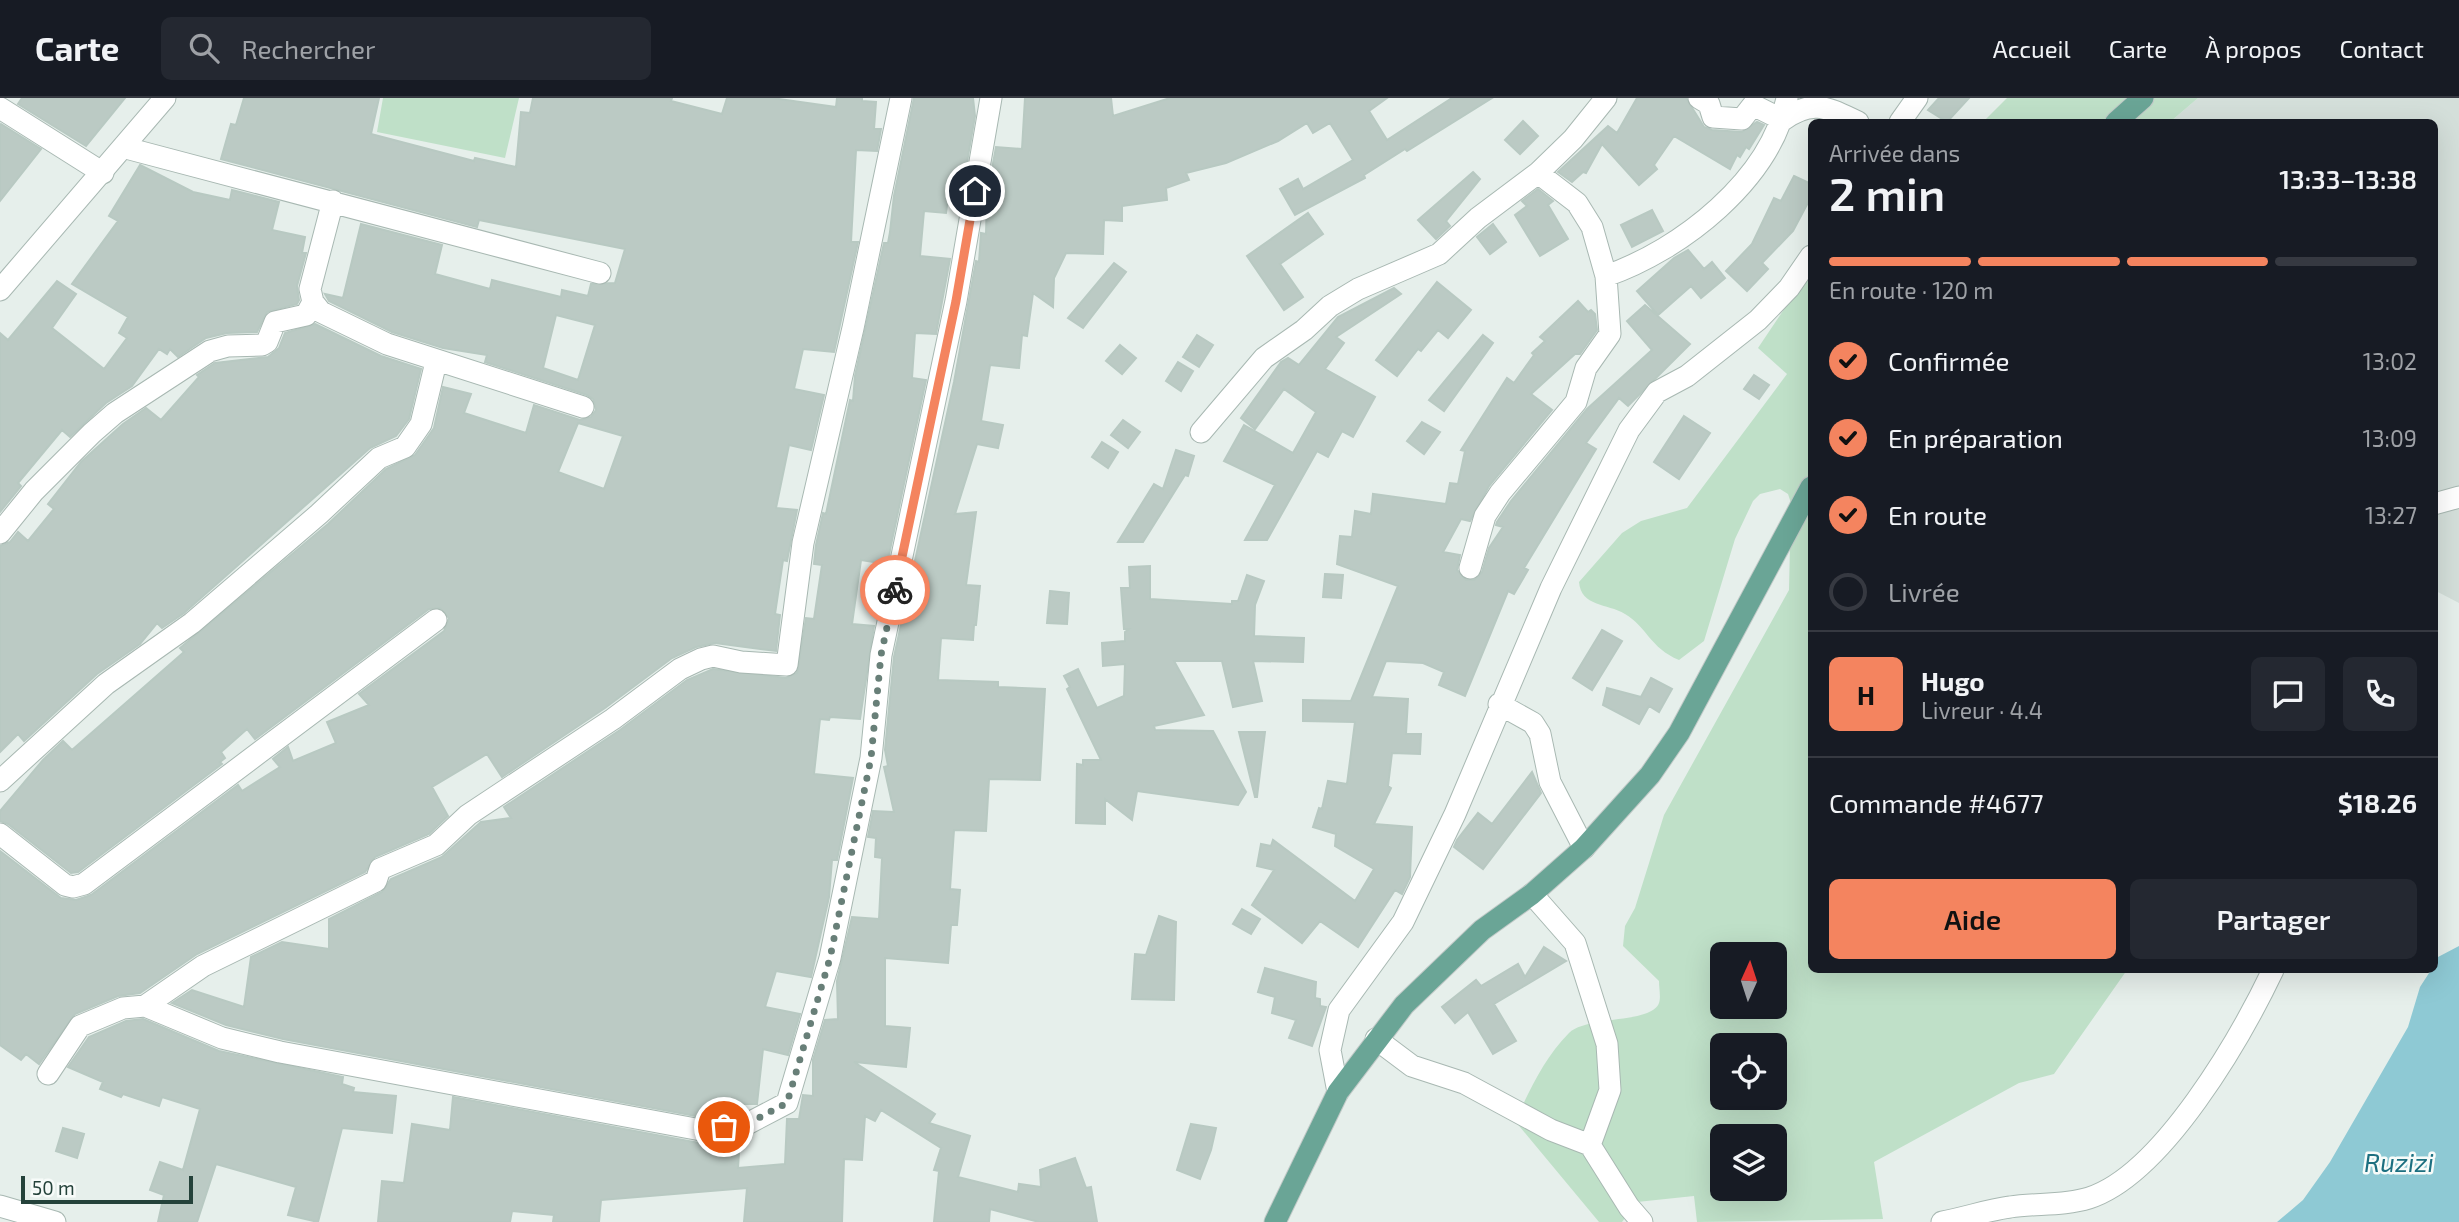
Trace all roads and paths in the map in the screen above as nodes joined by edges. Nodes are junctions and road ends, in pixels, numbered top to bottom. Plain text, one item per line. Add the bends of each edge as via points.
1 (165, 98) edge
2 (901, 98) edge
3 (991, 98) edge
4 (1606, 98) edge
5 (1699, 98) edge
6 (1787, 98) edge
7 (1917, 98) edge
8 (2143, 98) edge
9 (1826, 102) edge
10 (0, 108) edge
11 (1853, 119) edge
12 (1902, 119) edge
13 (2119, 119) edge
14 (1783, 120) junction
15 (126, 148) junction
16 (103, 173) junction
17 (1538, 173) junction
18 (333, 201) junction
19 (1808, 260) edge
20 (600, 273) dead end
21 (1606, 276) junction
22 (0, 290) edge
23 (313, 302) junction
24 (436, 362) junction
25 (583, 407) dead end
26 (1202, 432) dead end
27 (1808, 493) edge
28 (2459, 497) edge
29 (2438, 502) edge
30 (0, 533) edge
31 (1471, 568) dead end
32 (436, 620) dead end
33 (1499, 704) junction
34 (0, 781) edge
35 (0, 834) edge
36 (1584, 848) junction
37 (1532, 894) junction
38 (2272, 973) edge
39 (145, 1006) junction
40 (1376, 1039) junction
41 (48, 1074) dead end
42 (1338, 1092) junction
43 (1590, 1145) junction
44 (0, 1206) edge
45 (55, 1222) edge
46 (1275, 1222) edge
47 (1642, 1222) edge
48 (1942, 1222) edge

1 - 15 street
2 - 39 street via 803,543 787,665 713,656 690,664 468,815 436,845 380,869 376,881 203,966
3 - 39 street via 956,301 881,655 871,758 830,958 787,1103 747,1124 701,1130 280,1052 222,1038
4 - 17 street
5 - 14 street via 1709,104 1713,117 1742,119 1753,105
6 - 14 street
7 - 12 street
8 - 13 main road
9 - 11 street
9 - 14 street via 1797,109
10 - 16 street
14 - 21 street via 1749,176 1718,207 1642,264
15 - 16 street
15 - 18 street
16 - 22 street
17 - 21 street via 1577,203 1599,245
17 - 26 street via 1439,254 1330,306 1264,358
18 - 20 street via 378,217
18 - 23 street via 310,289
19 - 33 street via 1758,320 1687,376 1657,391 1636,421 1598,489
21 - 31 street via 1608,340 1586,368 1576,402 1485,516
23 - 24 street via 321,312
23 - 30 street via 306,315 275,323 262,345 209,351 115,413 34,491
24 - 25 street
24 - 34 street via 421,424 405,447 379,458 192,623 106,684
27 - 36 main road via 1679,733 1650,775
28 - 29 street
32 - 35 street via 83,884 65,885
33 - 36 street via 1533,723 1540,734 1550,782
33 - 42 street via 1455,814 1402,922 1339,1010 1329,1050
36 - 37 main road
37 - 40 main road via 1444,963
37 - 43 street via 1575,943 1607,1044 1610,1090
38 - 48 street via 2252,1014 2176,1127 2146,1161 2089,1198 2010,1207
39 - 41 street via 123,1008 80,1026
40 - 42 main road
40 - 43 street via 1412,1066 1464,1083 1550,1130
42 - 46 main road
43 - 47 street
44 - 45 street

